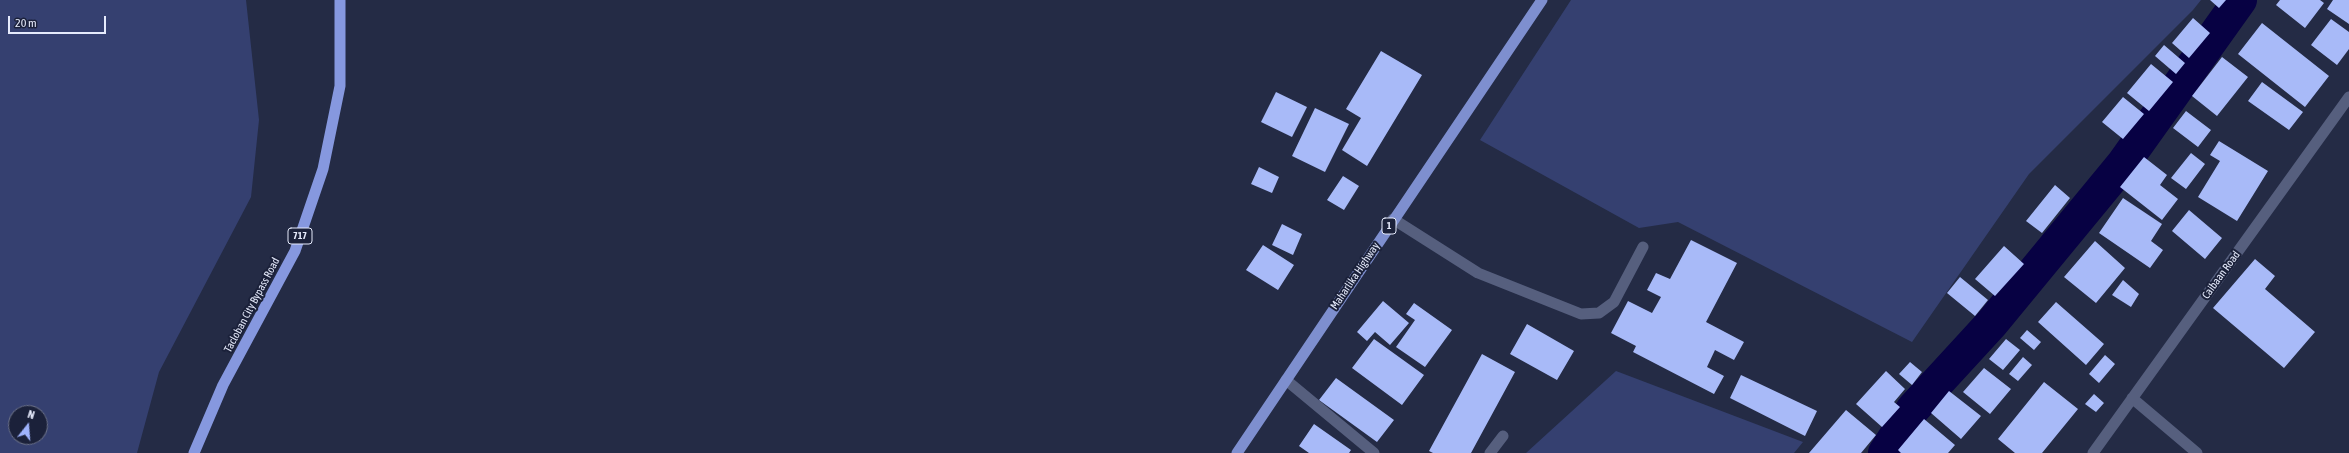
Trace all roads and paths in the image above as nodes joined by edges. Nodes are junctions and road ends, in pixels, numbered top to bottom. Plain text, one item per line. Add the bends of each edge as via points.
1 (340, 0) edge
2 (1542, 0) edge
3 (2349, 97) edge
4 (1393, 219) junction
5 (1643, 246) dead end
6 (1286, 380) junction
7 (2132, 398) junction
8 (1503, 436) dead end
9 (194, 453) edge
10 (1237, 453) edge
11 (1374, 453) edge
12 (1490, 453) edge
13 (2093, 453) edge
14 (2197, 453) edge

1 - 9 highway, Tacloban City Bypass Road / 717 via 340,86 323,169 295,251 223,384
2 - 4 main road, Maharlika Highway / 1
3 - 7 street, Caibaan Road
4 - 5 street via 1478,273 1581,314 1599,313 1614,302
4 - 6 main road, Maharlika Highway / 1
6 - 10 main road, Maharlika Highway / 1
6 - 11 street
7 - 13 street, Caibaan Road
7 - 14 street
8 - 12 street

